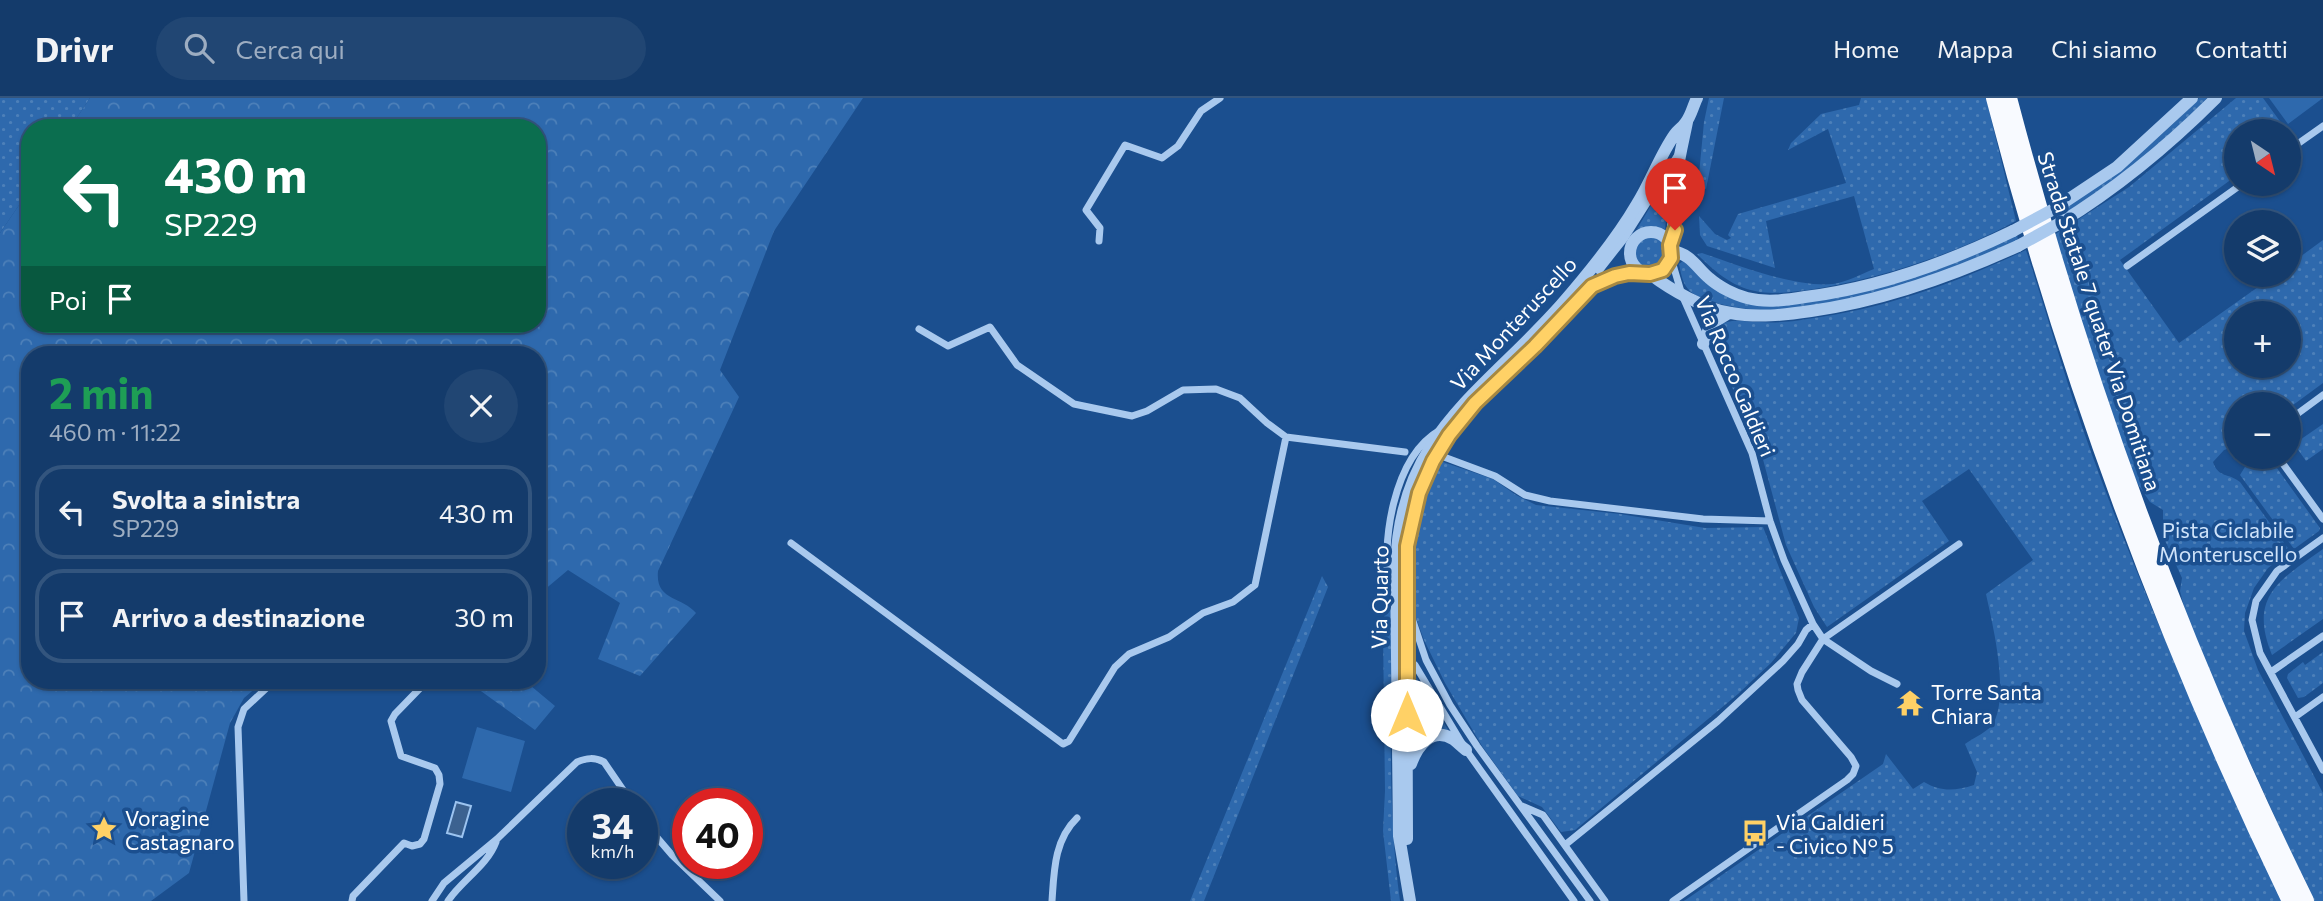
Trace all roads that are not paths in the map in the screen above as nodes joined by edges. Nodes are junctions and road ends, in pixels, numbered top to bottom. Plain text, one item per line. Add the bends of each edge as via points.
1 (1220, 98) edge
2 (1697, 98) edge
3 (1995, 98) edge
4 (2008, 98) edge
5 (2191, 98) edge
6 (2216, 98) edge
7 (1687, 121) junction
8 (2323, 126) edge
9 (2301, 142) edge
10 (1680, 152) junction
11 (2225, 196) edge
12 (1675, 230) junction
13 (1625, 238) junction
14 (1100, 241) dead end
15 (1671, 251) junction
16 (1691, 258) junction
17 (2127, 266) dead end
18 (1599, 271) dead end
19 (1647, 273) junction
20 (1682, 295) junction
21 (1729, 313) junction
22 (919, 329) dead end
23 (1703, 344) junction
24 (2323, 395) edge
25 (2301, 411) edge
26 (1441, 429) junction
27 (1286, 437) junction
28 (1405, 452) dead end
29 (1444, 457) dead end
30 (2287, 469) edge
31 (2323, 519) edge
32 (1770, 521) junction
33 (2323, 538) edge
34 (791, 543) dead end
35 (1959, 544) dead end
36 (1390, 594) dead end
37 (1407, 607) junction
38 (1813, 624) junction
39 (2323, 636) edge
40 (1823, 639) junction
41 (1415, 665) dead end
42 (2271, 672) junction
43 (1897, 684) dead end
44 (265, 689) edge
45 (419, 689) edge
46 (2323, 697) edge
47 (2295, 716) junction
48 (1466, 750) junction
49 (1407, 770) junction
50 (2323, 770) edge
51 (622, 788) edge
52 (1520, 805) junction
53 (1077, 818) dead end
54 (497, 839) junction
55 (658, 839) edge
56 (1565, 845) junction
57 (1404, 857) junction
58 (244, 901) edge
59 (352, 901) edge
60 (432, 901) edge
61 (448, 901) edge
62 (720, 901) edge
63 (1052, 901) edge
64 (1410, 901) edge
65 (1574, 901) edge
66 (1590, 901) edge
67 (1605, 901) edge
68 (1673, 901) edge
69 (2291, 901) edge
70 (2305, 901) edge

1 - 14 street via 1201,111 1178,146 1162,158 1125,145 1086,210 1100,228
2 - 7 street, Via Monteruscello
3 - 69 highway, Strada Statale 7 quater Via Domitiana via 2065,345 2130,530 2208,724
4 - 70 highway, Strada Statale 7 quater Via Domitiana via 2066,304 2141,526 2226,734
5 - 16 street, bridge via 2117,166 2054,209 1955,257 1898,277 1788,300 1757,299 1711,280
6 - 21 street, bridge via 2121,183 2018,246 1953,274 1867,301 1776,315
7 - 10 street
7 - 13 street, Via Monteruscello via 1675,134
8 - 9 street
10 - 12 street
10 - 13 street
11 - 17 street
12 - 15 street
12 - 16 street
13 - 15 street via 1655,232 1667,239
13 - 18 street
13 - 19 street via 1631,260
13 - 26 street, Via Monteruscello
15 - 16 street
15 - 19 street via 1663,270
15 - 20 street, Via Rocco Galdieri
19 - 20 street
19 - 37 street, Via Quarto via 1615,276 1592,286 1449,435 1426,475 1413,511 1407,546
20 - 21 street
20 - 23 street, Via Rocco Galdieri
21 - 23 street via 1712,324
22 - 27 street via 947,346 990,327 1017,365 1084,407 1132,416 1183,390 1216,389 1240,398
23 - 32 street, Via Rocco Galdieri via 1752,453
24 - 25 street
26 - 36 street via 1414,454 1399,488 1386,554
26 - 57 street, Via Quarto via 1409,491 1397,550 1399,836
27 - 28 street
27 - 34 street via 1255,585 1233,602 1203,612 1168,637 1129,654 1115,667 1063,744
29 - 32 street via 1495,476 1525,495 1550,501 1703,519
30 - 31 street
32 - 38 street, Via Rocco Galdieri
33 - 42 street via 2277,571 2256,601 2255,638
35 - 40 street
37 - 49 street, Via Quarto
37 - 52 street via 1426,660 1450,705
38 - 40 street, Via Rocco Galdieri
38 - 56 street via 1791,653 1747,695
39 - 42 street
40 - 43 street
40 - 68 street via 1802,672 1798,690 1854,761 1853,774
41 - 48 street
42 - 47 street
44 - 58 street via 244,709 237,727
45 - 59 street via 391,721 401,756 435,768 439,775 424,839 412,846 402,844
46 - 47 street
47 - 50 street
48 - 49 street via 1447,737 1431,737 1416,749
48 - 65 street
49 - 57 street, Via Quarto
51 - 54 street via 604,762 577,762
52 - 56 street via 1542,815
52 - 66 street
53 - 63 street via 1054,860
54 - 60 street via 444,883
54 - 61 street via 487,859
55 - 62 street
56 - 67 street
57 - 64 street, Via Quarto

